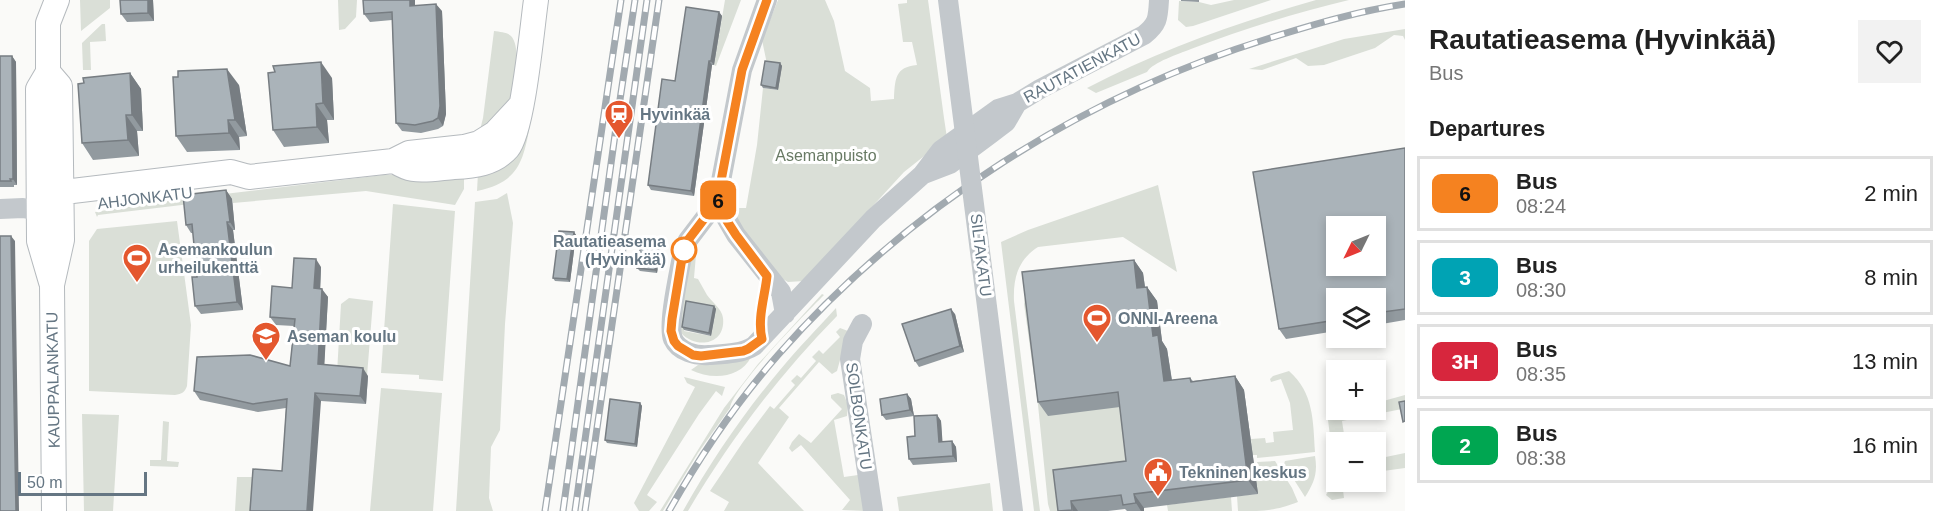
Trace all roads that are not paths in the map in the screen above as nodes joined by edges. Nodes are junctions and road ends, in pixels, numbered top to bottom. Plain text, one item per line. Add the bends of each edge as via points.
1 (35, 0) edge
2 (57, 0) edge
3 (536, 0) edge
4 (767, 0) edge
5 (948, 0) edge
6 (1159, 0) edge
7 (48, 23) junction
8 (717, 202) junction
9 (45, 203) junction
10 (0, 209) edge
11 (808, 287) junction
12 (781, 292) junction
13 (785, 314) junction
14 (862, 324) dead end
15 (54, 511) edge
16 (873, 511) edge
17 (1013, 511) edge

1 - 7 main road, KAUPPALANKATU
2 - 7 main road, KAUPPALANKATU
3 - 9 main road, AHJONKATU via 521,105 495,133 491,149 464,147 409,153 393,161 249,177 231,172
4 - 8 street, RAUTATIENKATU via 742,70
5 - 17 street, SILTAKATU, bridge
6 - 11 street, RAUTATIENKATU via 1154,27 1144,35 1017,103 998,109 941,150 922,175
7 - 9 main road, KAUPPALANKATU via 48,72 38,89
8 - 12 street via 736,235
8 - 13 street, RAUTATIENKATU via 683,252 672,319 674,341 693,355 743,351 762,339
9 - 10 street
9 - 15 main road, KAUPPALANKATU via 39,241 52,285
11 - 12 street
11 - 13 street, RAUTATIENKATU
12 - 13 street
14 - 16 street, SOLBONKATU via 850,359

